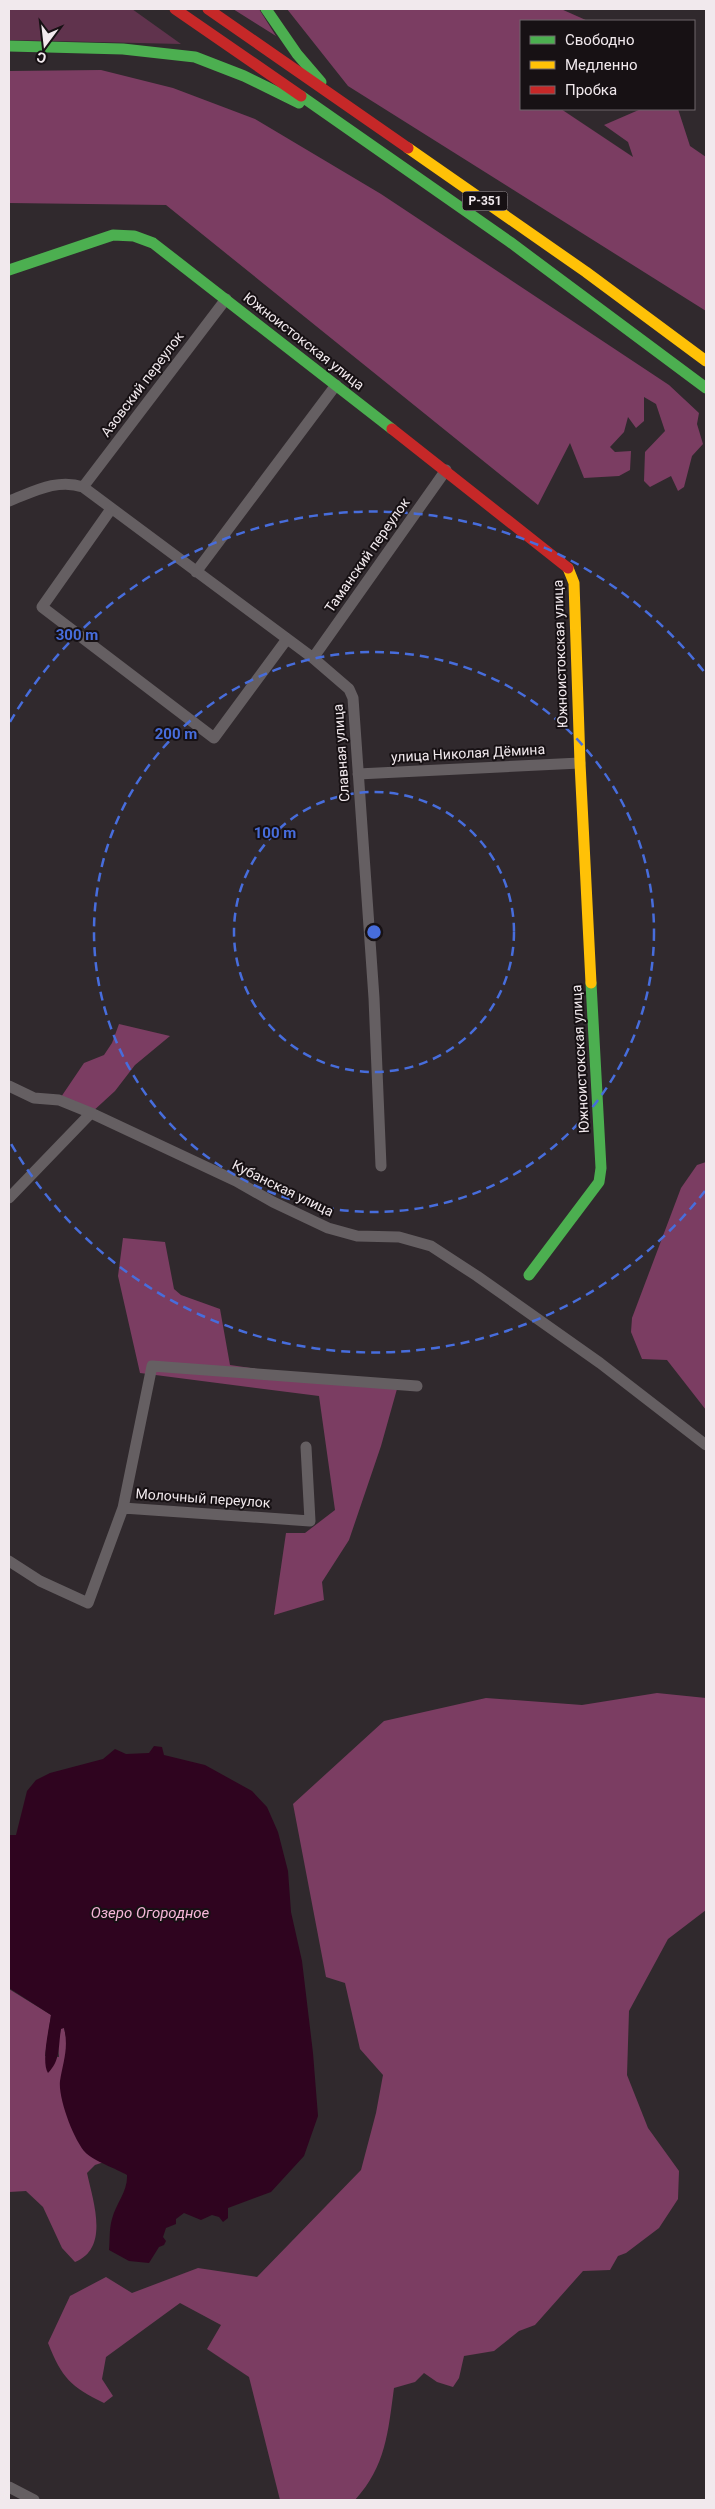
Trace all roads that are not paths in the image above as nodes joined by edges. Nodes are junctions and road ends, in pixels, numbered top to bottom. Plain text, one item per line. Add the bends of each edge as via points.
1 (175, 9) edge
2 (208, 9) edge
3 (266, 9) edge
4 (9, 46) edge
5 (332, 95) junction
6 (349, 128) junction
7 (9, 270) edge
8 (226, 299) junction
9 (706, 361) edge
10 (336, 385) junction
11 (706, 388) edge
12 (446, 470) junction
13 (83, 487) junction
14 (9, 501) edge
15 (111, 509) junction
16 (196, 572) junction
17 (287, 639) junction
18 (313, 658) junction
19 (580, 763) junction
20 (358, 774) junction
21 (9, 1086) edge
22 (91, 1113) junction
23 (381, 1166) dead end
24 (9, 1198) edge
25 (529, 1276) dead end
26 (418, 1386) dead end
27 (706, 1445) edge
28 (306, 1447) dead end
29 (123, 1508) junction
30 (9, 1561) edge
31 (9, 2487) edge
32 (34, 2500) edge

1 - 6 main road, Р-351
2 - 5 main road, Р-351
3 - 5 main road via 297,54
4 - 6 main road via 123,49 195,58 244,76
5 - 9 main road, Р-351 via 586,272
6 - 11 main road, Р-351
7 - 8 main road, Южноистокская улица via 104,236 134,236 153,243
8 - 10 main road, Южноистокская улица
8 - 13 street, Азовский переулок
10 - 12 main road, Южноистокская улица
10 - 16 street
12 - 18 street, Таманский переулок
12 - 19 main road, Южноистокская улица via 562,560 571,571
13 - 14 street via 58,484
13 - 15 street, Славная улица
15 - 16 street, Славная улица
15 - 17 street via 42,607 214,738
16 - 17 street, Славная улица
17 - 18 street, Славная улица
18 - 20 street, Славная улица via 351,693
19 - 20 street, улица Николая Дёмина
19 - 25 main road, Южноистокская улица via 601,1168 599,1182
20 - 23 street, Славная улица via 374,998
21 - 22 street, Кубанская улица via 34,1098 59,1100
22 - 24 street
22 - 27 street, Кубанская улица via 328,1228 358,1236 399,1237 431,1246 600,1363
26 - 29 street via 152,1366
28 - 29 street, Молочный переулок via 310,1520
29 - 30 street, Молочный переулок via 88,1603
31 - 32 street

